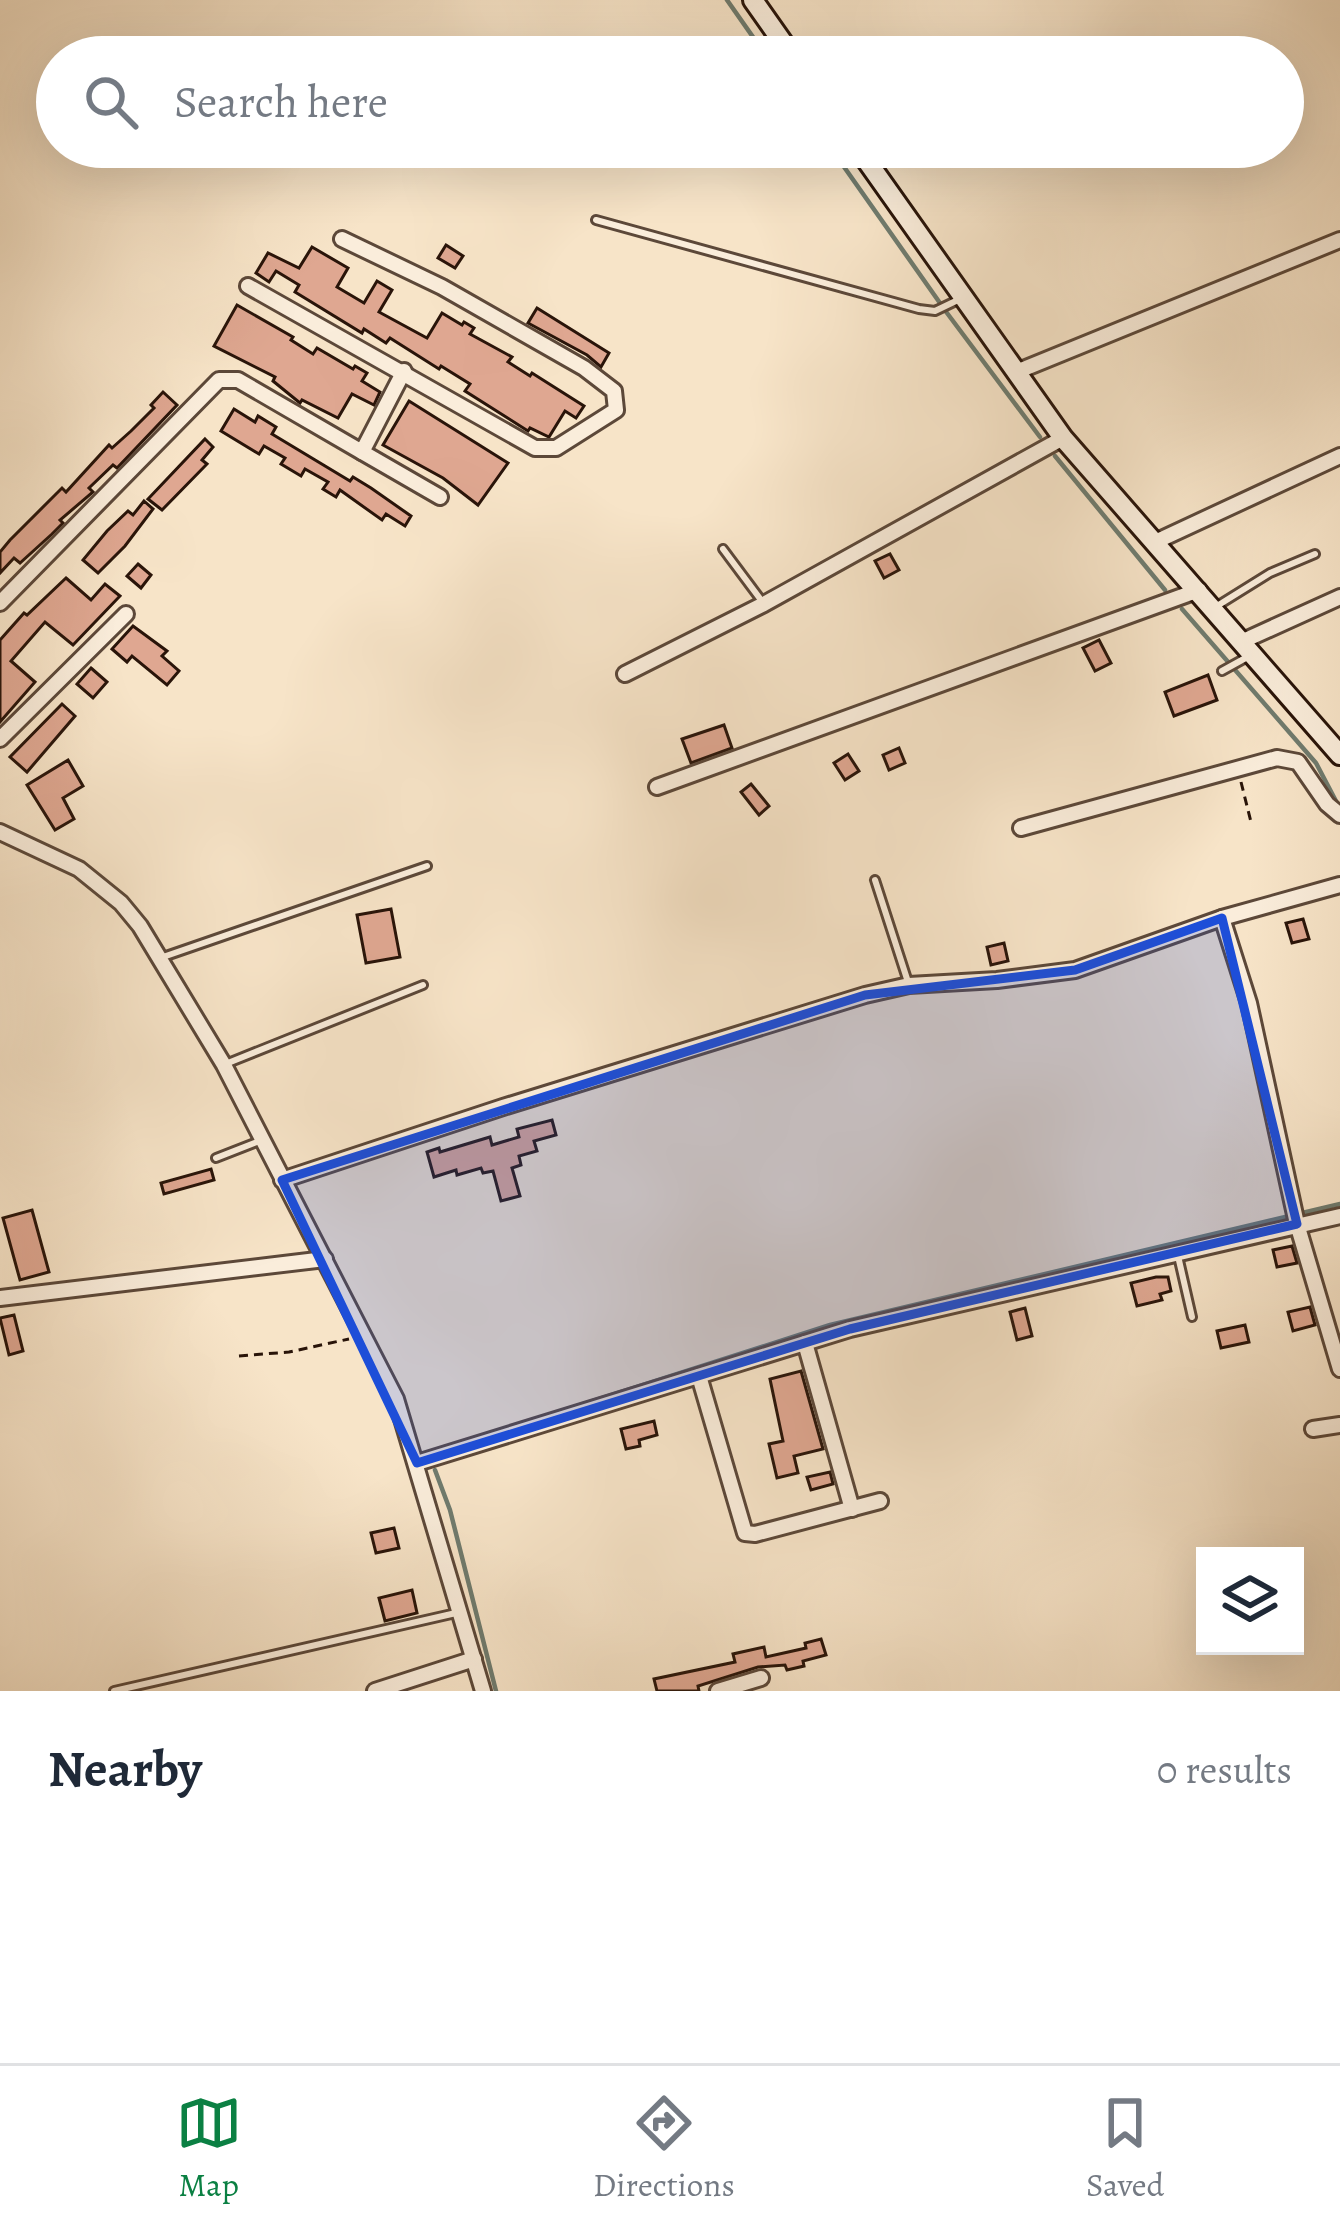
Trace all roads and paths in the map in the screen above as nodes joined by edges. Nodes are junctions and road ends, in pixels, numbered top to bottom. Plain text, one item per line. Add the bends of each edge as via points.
1 (753, 0) edge
2 (779, 36) edge
3 (870, 168) edge
4 (596, 220) dead end
5 (342, 239) dead end
6 (1340, 240) edge
7 (248, 286) dead end
8 (954, 302) junction
9 (404, 371) junction
10 (1016, 372) junction
11 (1051, 445) junction
12 (362, 452) junction
13 (1340, 456) edge
14 (440, 496) dead end
15 (1155, 542) junction
16 (723, 549) dead end
17 (1315, 554) dead end
18 (1190, 594) junction
19 (1340, 597) edge
20 (0, 603) edge
21 (764, 604) junction
22 (1214, 608) junction
23 (126, 614) dead end
24 (1246, 651) junction
25 (1227, 669) dead end
26 (625, 674) dead end
27 (0, 739) edge
28 (1340, 755) edge
29 (1237, 769) junction
30 (657, 787) dead end
31 (1340, 815) edge
32 (1251, 821) dead end
33 (1021, 828) dead end
34 (0, 832) edge
35 (427, 866) dead end
36 (875, 880) dead end
37 (1340, 885) edge
38 (1222, 918) junction
39 (159, 958) junction
40 (423, 986) dead end
41 (909, 986) junction
42 (224, 1065) junction
43 (262, 1140) junction
44 (217, 1158) dead end
45 (283, 1180) junction
46 (1340, 1216) edge
47 (1297, 1224) junction
48 (1178, 1252) junction
49 (325, 1259) junction
50 (0, 1298) edge
51 (1192, 1317) dead end
52 (363, 1336) junction
53 (806, 1343) junction
54 (239, 1356) dead end
55 (1340, 1369) edge
56 (699, 1376) junction
57 (1340, 1425) edge
58 (1313, 1429) dead end
59 (417, 1463) junction
60 (880, 1501) dead end
61 (852, 1509) junction
62 (461, 1611) junction
63 (474, 1659) junction
64 (761, 1678) dead end
65 (114, 1691) edge
66 (376, 1691) edge
67 (483, 1691) edge
68 (718, 1691) edge

1 - 2 street
3 - 8 street
4 - 8 lane via 935,311
5 - 9 street via 584,368 614,391 618,405 604,421 542,450
6 - 10 street
7 - 9 street
8 - 10 street
9 - 12 street
10 - 11 street
11 - 15 street
11 - 21 street
12 - 14 street
12 - 20 street via 238,380 219,380
13 - 15 street
15 - 18 street
16 - 21 lane
17 - 22 lane
18 - 22 street
18 - 30 street
19 - 24 street
21 - 26 street
22 - 24 street
23 - 27 street
24 - 25 lane
24 - 28 street
29 - 31 street via 1277,758 1298,762
29 - 32 path
29 - 33 street
34 - 39 street via 99,884
35 - 39 lane
36 - 41 lane
37 - 38 street
38 - 41 street via 1075,970
38 - 47 street
39 - 42 street
40 - 42 lane
41 - 45 street
42 - 43 street
43 - 44 lane
43 - 45 street
45 - 49 street
46 - 47 street
47 - 48 street
47 - 55 street
48 - 51 lane
48 - 53 street
49 - 50 street
49 - 52 street
52 - 54 path
52 - 59 street
53 - 56 street
53 - 61 street
56 - 59 street
56 - 61 street via 745,1533
57 - 58 street
59 - 62 street
60 - 61 street
62 - 63 street
62 - 65 lane
63 - 66 street
63 - 67 street
64 - 68 street

